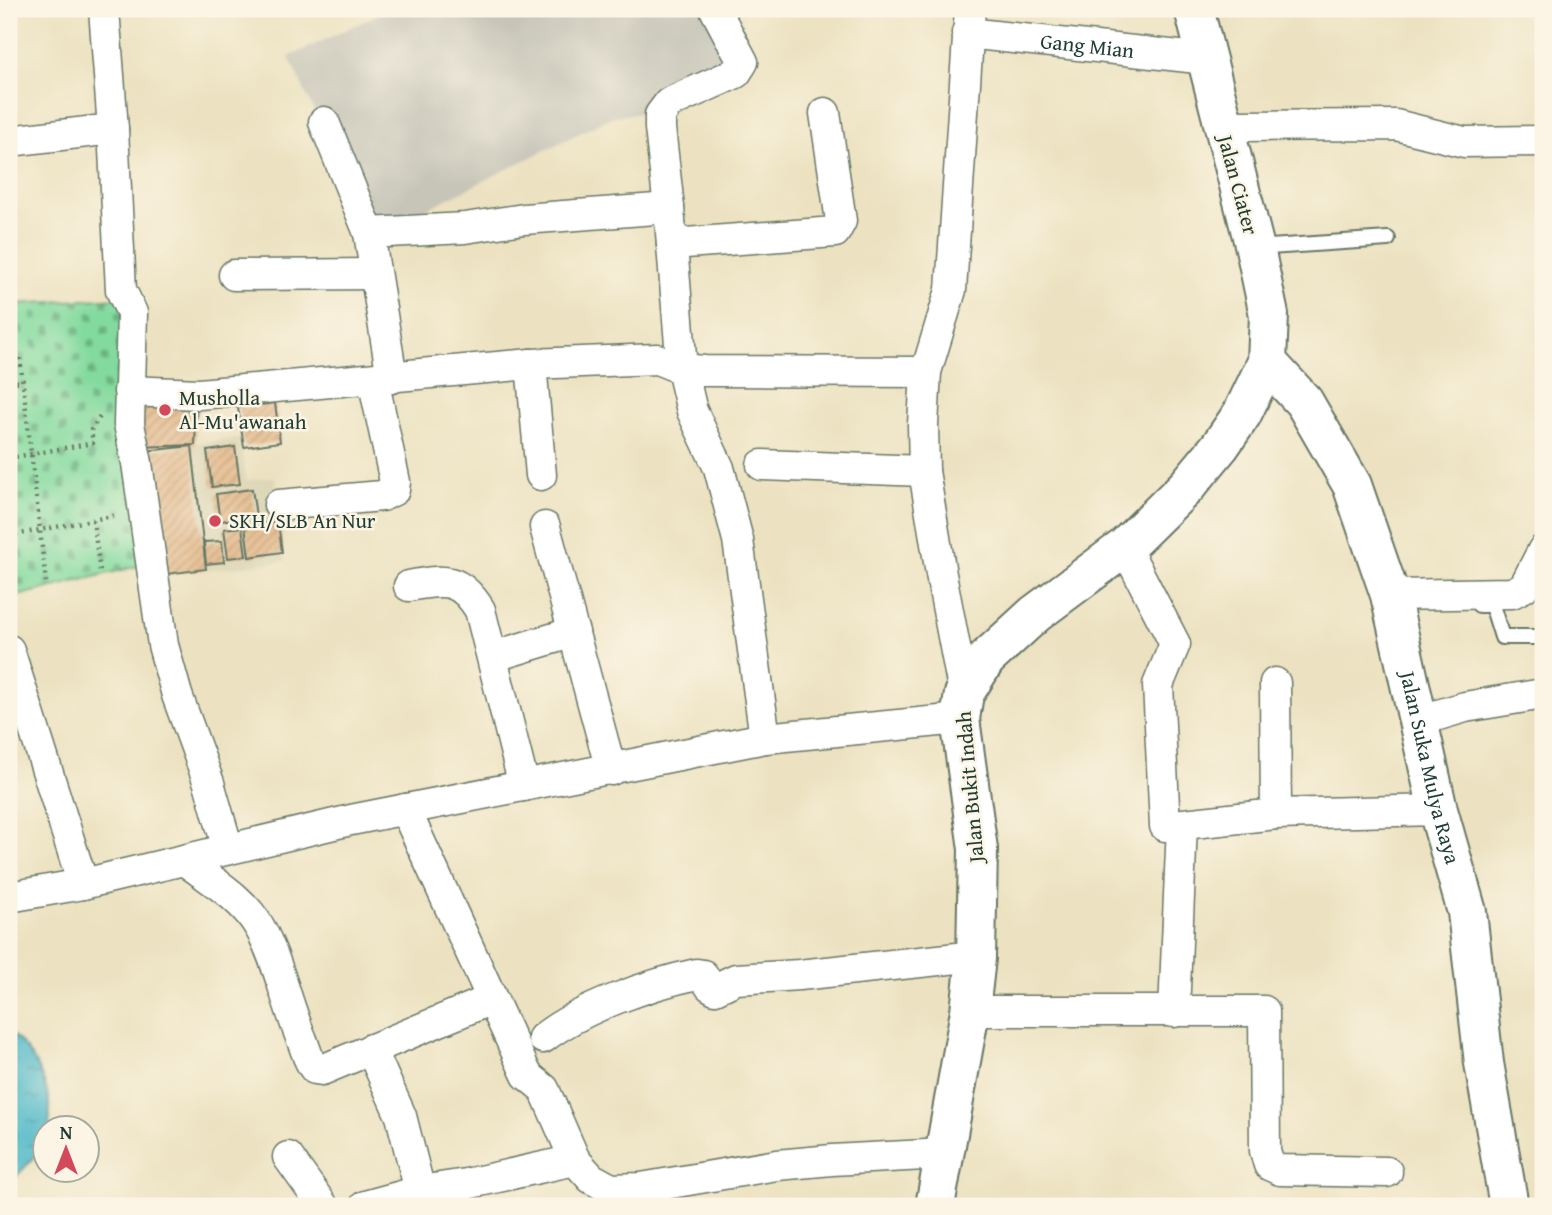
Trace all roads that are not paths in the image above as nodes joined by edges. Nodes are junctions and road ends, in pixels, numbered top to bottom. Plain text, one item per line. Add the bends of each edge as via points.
1 (104, 9) edge
2 (715, 9) edge
3 (1194, 9) edge
4 (969, 21) edge
5 (1207, 59) junction
6 (825, 113) dead end
7 (324, 121) dead end
8 (1223, 127) junction
9 (113, 129) junction
10 (9, 141) edge
11 (1543, 141) edge
12 (669, 208) junction
13 (369, 233) junction
14 (1388, 239) dead end
15 (672, 244) junction
16 (1255, 248) junction
17 (375, 274) junction
18 (234, 275) dead end
19 (1267, 362) junction
20 (531, 364) junction
21 (682, 369) junction
22 (926, 372) junction
23 (383, 378) junction
24 (130, 391) junction
25 (762, 465) dead end
26 (924, 471) junction
27 (541, 475) dead end
28 (279, 506) dead end
29 (545, 527) dead end
30 (1125, 547) junction
31 (1543, 550) edge
32 (409, 586) dead end
33 (1392, 602) junction
34 (573, 632) junction
35 (1538, 637) dead end
36 (9, 649) edge
37 (505, 653) dead end
38 (1275, 683) dead end
39 (1543, 694) edge
40 (962, 706) junction
41 (1418, 721) junction
42 (765, 738) junction
43 (611, 770) junction
44 (524, 786) junction
45 (405, 809) junction
46 (1438, 810) junction
47 (1276, 814) junction
48 (1182, 825) junction
49 (228, 849) junction
50 (184, 860) junction
51 (83, 884) junction
52 (9, 897) edge
53 (976, 956) junction
54 (492, 999) junction
55 (970, 1012) junction
56 (1174, 1012) junction
57 (543, 1038) dead end
58 (371, 1049) junction
59 (944, 1154) junction
60 (288, 1157) dead end
61 (575, 1160) junction
62 (1387, 1172) dead end
63 (420, 1191) junction
64 (323, 1206) edge
65 (365, 1206) edge
66 (935, 1206) edge
67 (1508, 1206) edge

1 - 9 street
2 - 12 street via 743,62 736,73 669,103 660,115
3 - 5 main road, Jalan Ciater
4 - 5 street, Gang Mian
4 - 22 street via 951,290
5 - 8 main road, Jalan Ciater
6 - 15 street via 841,220 835,232
7 - 13 street
8 - 11 street via 1396,125 1464,142
8 - 16 main road, Jalan Ciater
9 - 10 street
9 - 24 street via 121,290 132,313
12 - 13 street
12 - 15 street
13 - 17 street
14 - 16 lane
15 - 21 street
16 - 19 main road, Jalan Ciater via 1269,315
17 - 18 street
17 - 23 street
19 - 30 main road, Jalan Bukit Indah via 1242,414 1220,446
19 - 33 main road, Jalan Suka Mulya Raya via 1304,401 1352,485
20 - 21 street via 657,359
20 - 23 street
20 - 27 street
21 - 22 street
21 - 42 street via 692,411 719,468 738,540
22 - 26 street
23 - 24 street via 199,394
23 - 28 street via 394,490 382,496
24 - 49 street via 128,424 163,645
25 - 26 street
26 - 40 street
29 - 34 street
30 - 40 main road, Jalan Bukit Indah via 1035,614 986,659
30 - 48 street via 1175,644 1158,685 1165,827
31 - 33 street via 1524,587 1512,593
32 - 44 street via 438,580 456,584 470,593 480,610
33 - 35 lane via 1492,604 1502,637
33 - 41 main road, Jalan Suka Mulya Raya
34 - 37 street
34 - 43 street
36 - 51 street
38 - 47 street
39 - 41 street via 1465,707
40 - 42 street
40 - 53 main road, Jalan Bukit Indah via 978,849
41 - 46 main road, Jalan Suka Mulya Raya
42 - 43 street
43 - 44 street
44 - 45 street
45 - 49 street
45 - 54 street
46 - 47 street
46 - 67 main road, Jalan Suka Mulya Raya via 1467,912 1484,1063
47 - 48 street
48 - 56 street
49 - 50 street
50 - 51 street
50 - 58 street via 247,908 261,929 316,1069
51 - 52 street
53 - 55 main road, Jalan Bukit Indah
53 - 57 street via 736,979 715,989 700,973 652,986 573,1018
54 - 58 street
54 - 61 street via 527,1075 544,1089
55 - 56 street
55 - 59 main road, Jalan Bukit Indah
56 - 62 street via 1264,1011 1265,1151 1269,1166
58 - 63 street via 401,1116
59 - 61 street via 818,1161 611,1189 591,1178
59 - 66 main road, Jalan Bukit Indah
60 - 64 street
61 - 63 street
63 - 65 street

